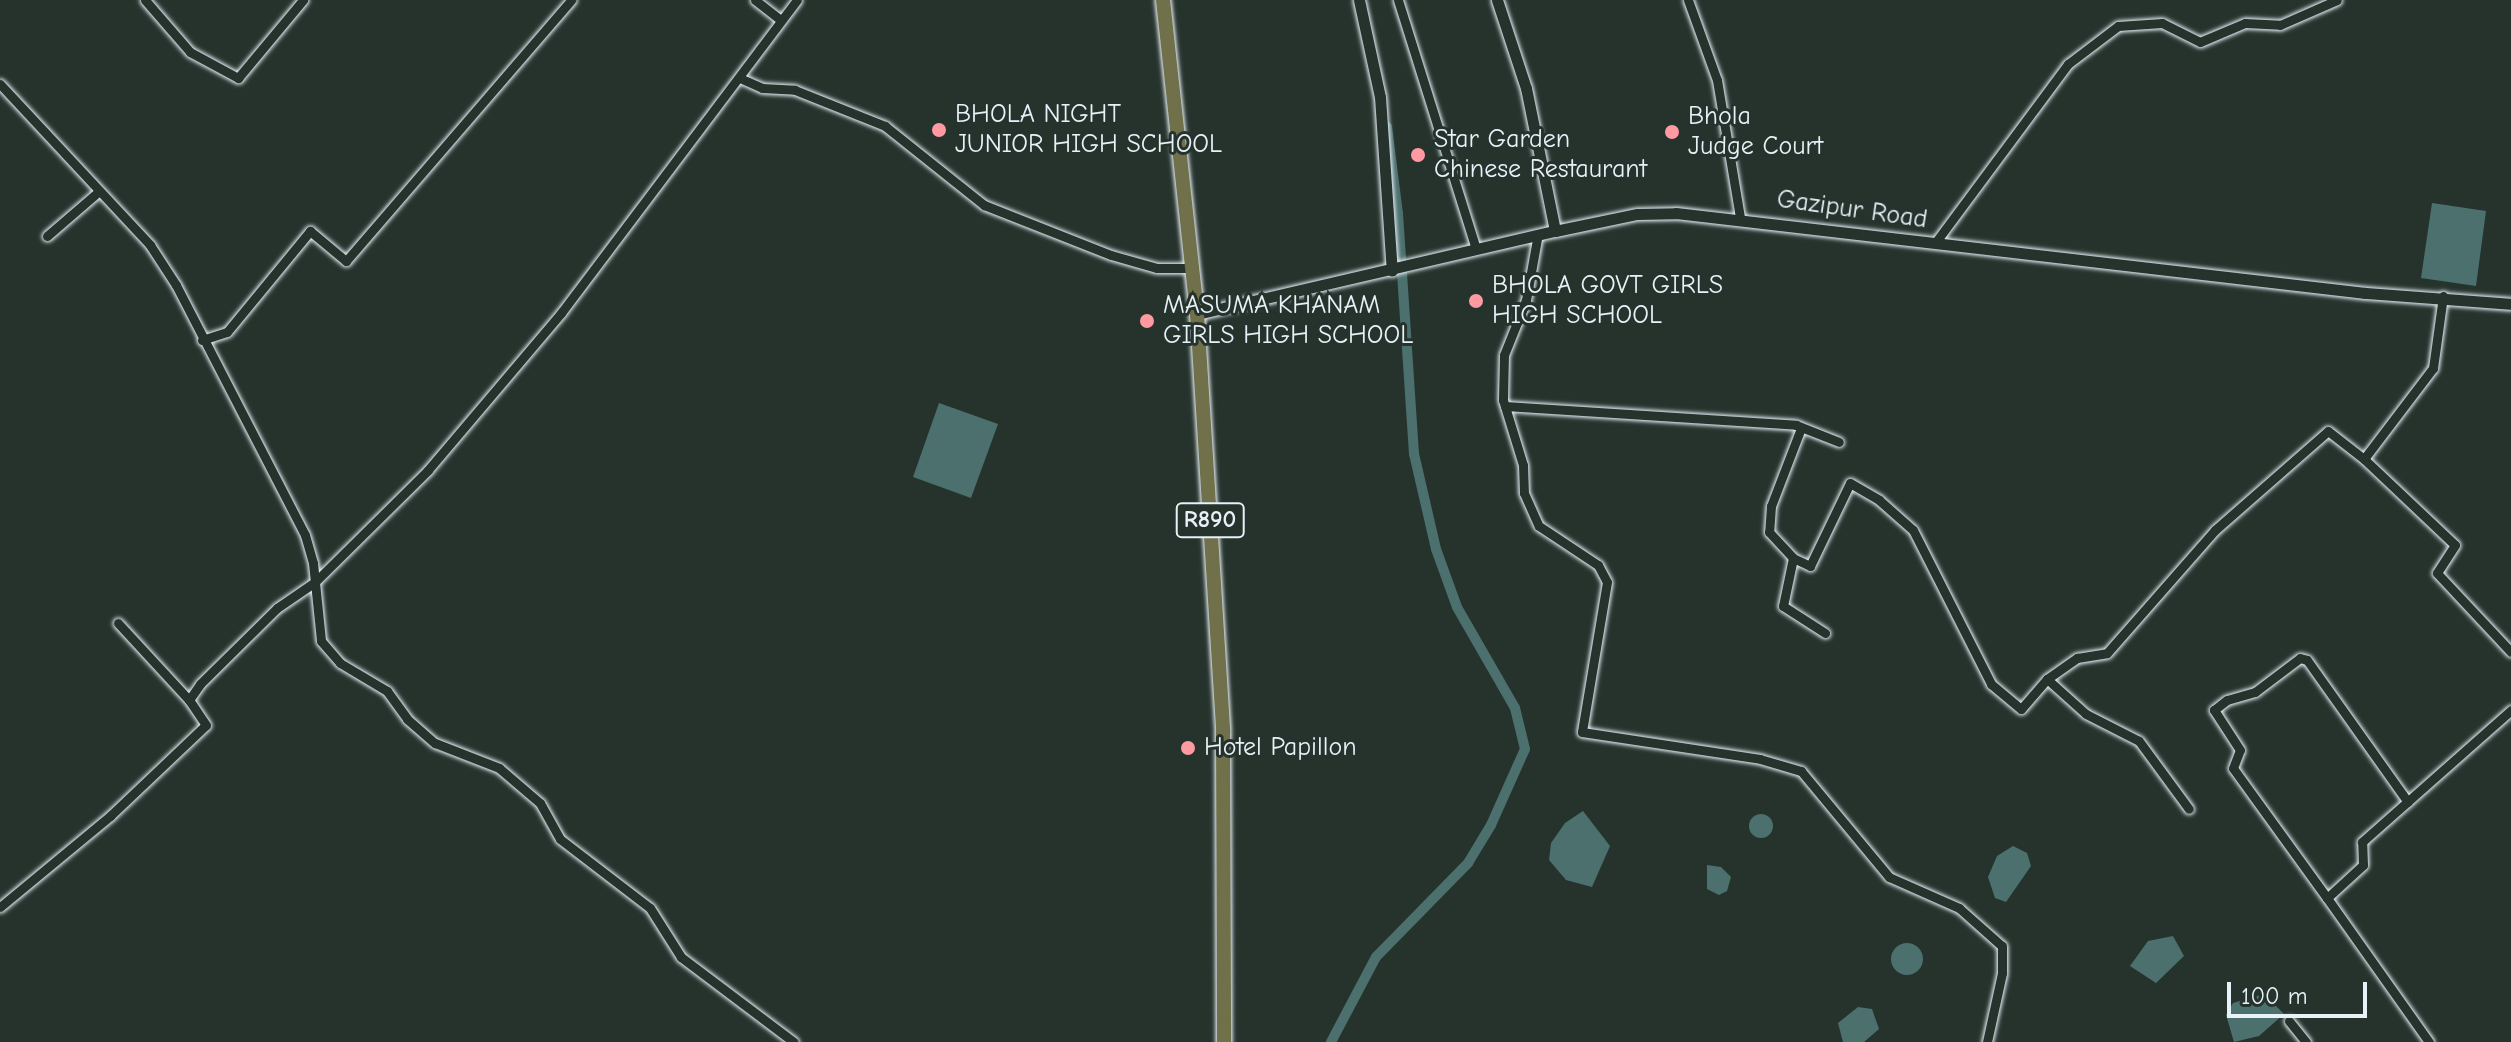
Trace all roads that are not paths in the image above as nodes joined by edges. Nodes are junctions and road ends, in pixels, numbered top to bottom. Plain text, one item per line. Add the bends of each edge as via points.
1 (145, 0) edge
2 (303, 0) edge
3 (571, 0) edge
4 (755, 0) edge
5 (797, 0) edge
6 (1163, 0) edge
7 (1359, 0) edge
8 (1398, 0) edge
9 (1497, 0) edge
10 (1688, 0) edge
11 (2337, 0) edge
12 (781, 20) junction
13 (742, 79) junction
14 (0, 84) edge
15 (97, 193) junction
16 (1740, 217) junction
17 (1555, 231) junction
18 (47, 236) dead end
19 (1537, 239) junction
20 (1935, 243) junction
21 (1476, 249) junction
22 (1190, 268) junction
23 (1392, 271) junction
24 (2443, 296) junction
25 (2511, 304) edge
26 (1197, 314) junction
27 (202, 340) junction
28 (1505, 406) junction
29 (1801, 428) junction
30 (1839, 442) dead end
31 (2364, 459) junction
32 (1793, 558) junction
33 (315, 582) junction
34 (118, 623) dead end
35 (1825, 633) dead end
36 (2511, 652) edge
37 (2047, 679) junction
38 (189, 700) junction
39 (2511, 710) edge
40 (2408, 802) junction
41 (2189, 809) dead end
42 (2327, 898) junction
43 (0, 907) edge
44 (2289, 1021) dead end
45 (794, 1042) edge
46 (1224, 1042) edge
47 (1987, 1042) edge
48 (2306, 1042) edge
49 (2429, 1042) edge

1 - 2 street via 190,52 238,78
3 - 27 street via 346,261 310,231 227,332
4 - 12 street
5 - 12 street
6 - 22 main road, R890
7 - 23 street via 1380,97
8 - 21 street
9 - 17 street via 1526,88
10 - 16 street via 1717,80
11 - 20 street via 2280,25 2245,23 2200,42 2162,23 2118,26 2068,64
12 - 13 street
13 - 22 street via 762,88 795,90 885,126 984,205 1111,255 1157,268
13 - 33 street via 691,138 561,313 428,470
14 - 15 street
15 - 18 street
15 - 27 street via 150,245
16 - 17 street, Gazipur Road via 1637,214
16 - 20 street, Gazipur Road
17 - 19 street, Gazipur Road
19 - 21 street, Gazipur Road
19 - 28 street via 1526,300 1504,355
20 - 24 street, Gazipur Road via 2134,262 2365,293
21 - 23 street, Gazipur Road
22 - 26 main road, R890
23 - 26 street, Gazipur Road
24 - 25 street, Gazipur Road
24 - 31 street via 2433,368
26 - 46 main road, R890 via 1223,732
27 - 33 street via 286,494 305,535
28 - 29 street
28 - 47 street via 1523,465 1524,493 1539,526 1598,565 1607,582 1582,732 1760,759 1801,771 1889,877 1959,908 2002,946 2002,973
29 - 30 street
29 - 32 street via 1771,506 1769,532
31 - 36 street via 2455,545 2437,573
31 - 37 street via 2328,431 2215,530 2107,653 2077,658
32 - 35 street via 1783,606
32 - 37 street via 1810,566 1850,483 1913,530 1991,684 2021,709
33 - 38 street via 277,608
33 - 45 street via 321,641 340,663 387,691 407,719 435,743 499,768 540,803 560,839 650,908 681,957
34 - 38 street
37 - 41 street via 2086,714 2139,741
38 - 43 street via 206,725 110,816
39 - 40 street
40 - 42 street via 2362,842 2363,865
40 - 42 street via 2307,660 2300,658 2255,692 2214,710 2240,750 2233,768
42 - 49 street
44 - 48 street

